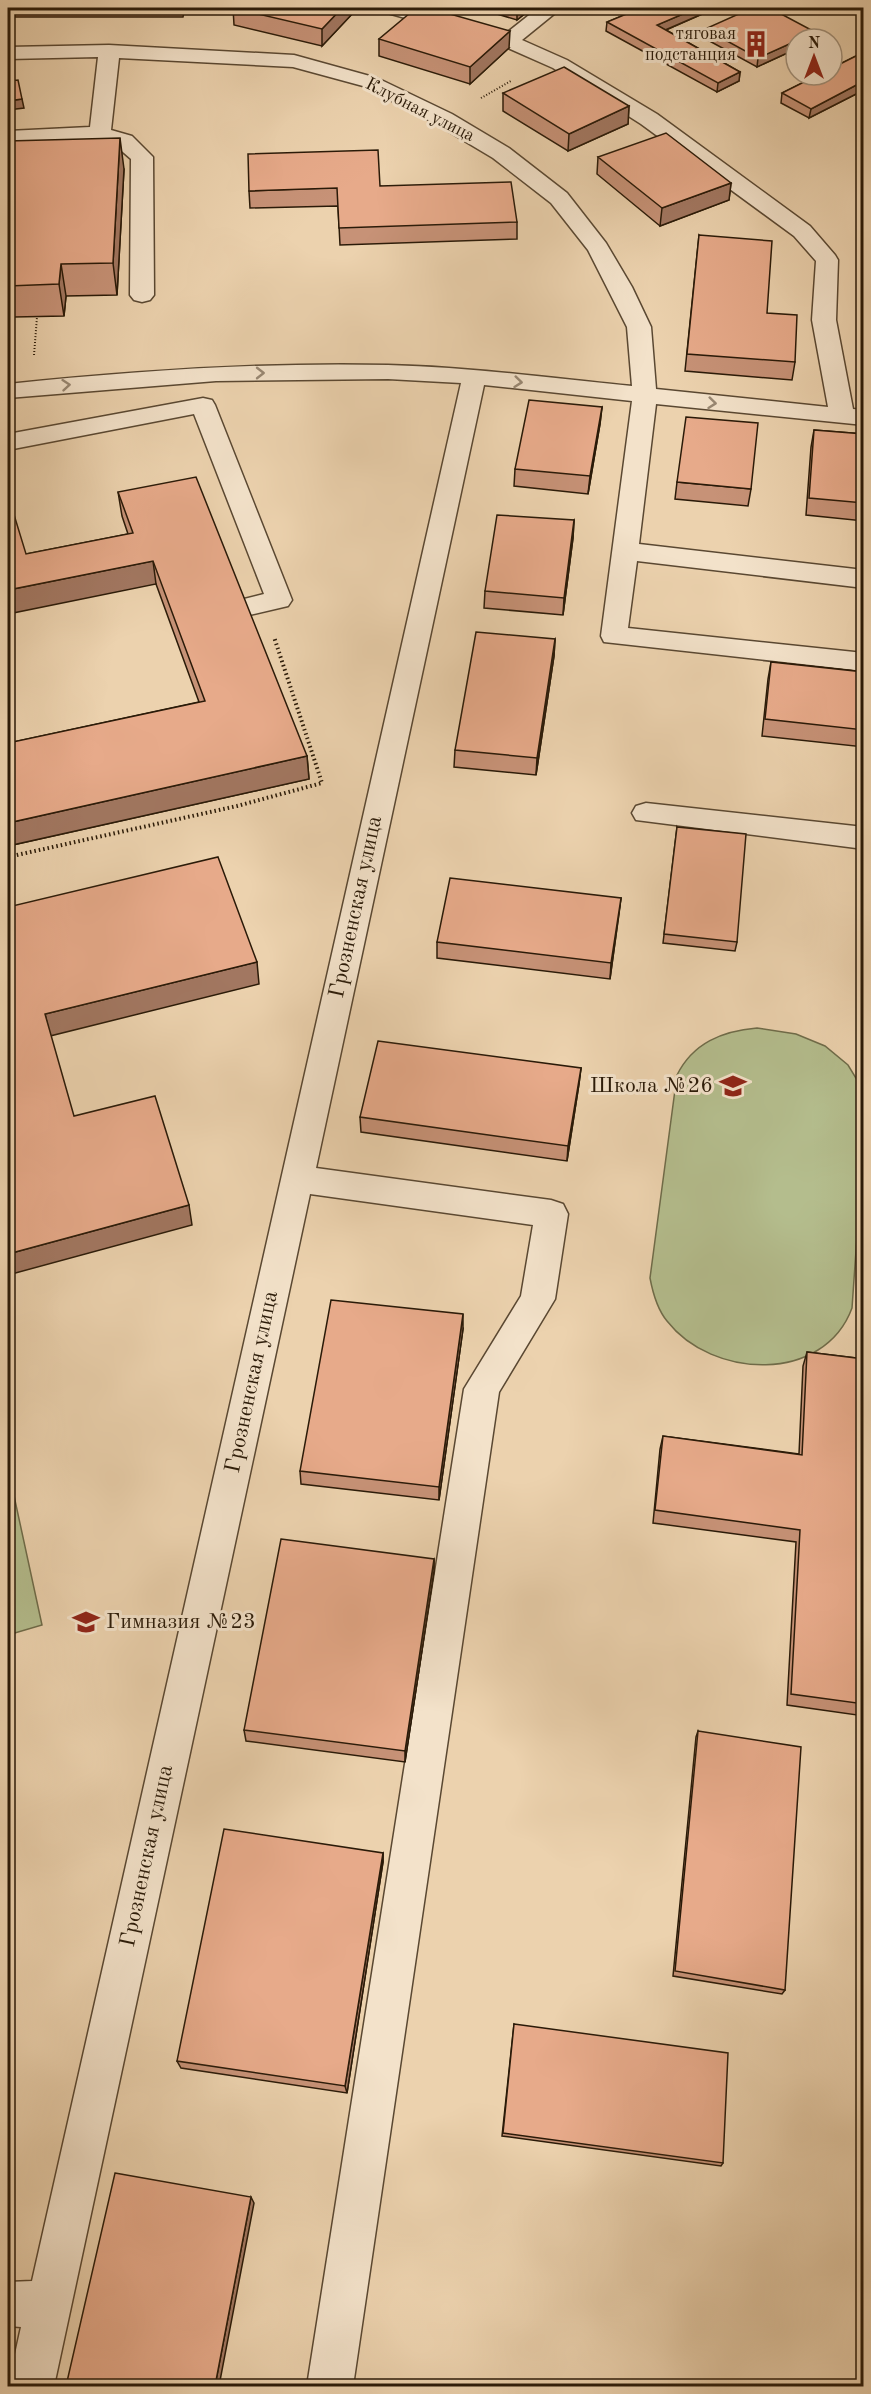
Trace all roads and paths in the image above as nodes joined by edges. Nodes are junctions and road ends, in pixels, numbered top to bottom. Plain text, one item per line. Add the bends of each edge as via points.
1 (391, 8) edge
2 (547, 10) dead end
3 (508, 41) junction
4 (109, 51) junction
5 (8, 53) edge
6 (549, 59) junction
7 (444, 119) junction
8 (100, 133) junction
9 (8, 137) edge
10 (142, 295) dead end
11 (471, 388) junction
12 (8, 391) edge
13 (645, 396) junction
14 (853, 417) edge
15 (8, 442) edge
16 (625, 551) junction
17 (864, 579) edge
18 (252, 606) joint
19 (864, 662) edge
20 (645, 813) dead end
21 (864, 838) edge
22 (8, 857) edge
23 (296, 1179) junction
24 (28, 2304) edge
25 (31, 2386) edge
26 (330, 2386) edge

1 - 3 street
2 - 3 street
3 - 6 street
4 - 5 street, Клубная улица
4 - 7 street, Клубная улица via 294,61 370,82
4 - 8 street
6 - 7 path
6 - 14 street via 649,119 802,231 827,260 825,320
7 - 13 street, Клубная улица via 501,153 559,198 598,248 639,327
8 - 9 street
8 - 10 street via 124,141 142,157
12 -> 11 street via 216,374 388,372
11 -> 13 street
11 - 23 street, Грозненская улица
13 -> 14 street
13 - 16 street, Клубная улица
15 - 18 street via 203,405 279,600
16 - 17 street
16 - 19 street, Клубная улица via 614,636
18 - 22 path via 322,783
20 - 21 street
23 - 24 street, Грозненская улица
23 - 26 street via 551,1214 538,1299 482,1389
24 - 25 street, Грозненская улица

